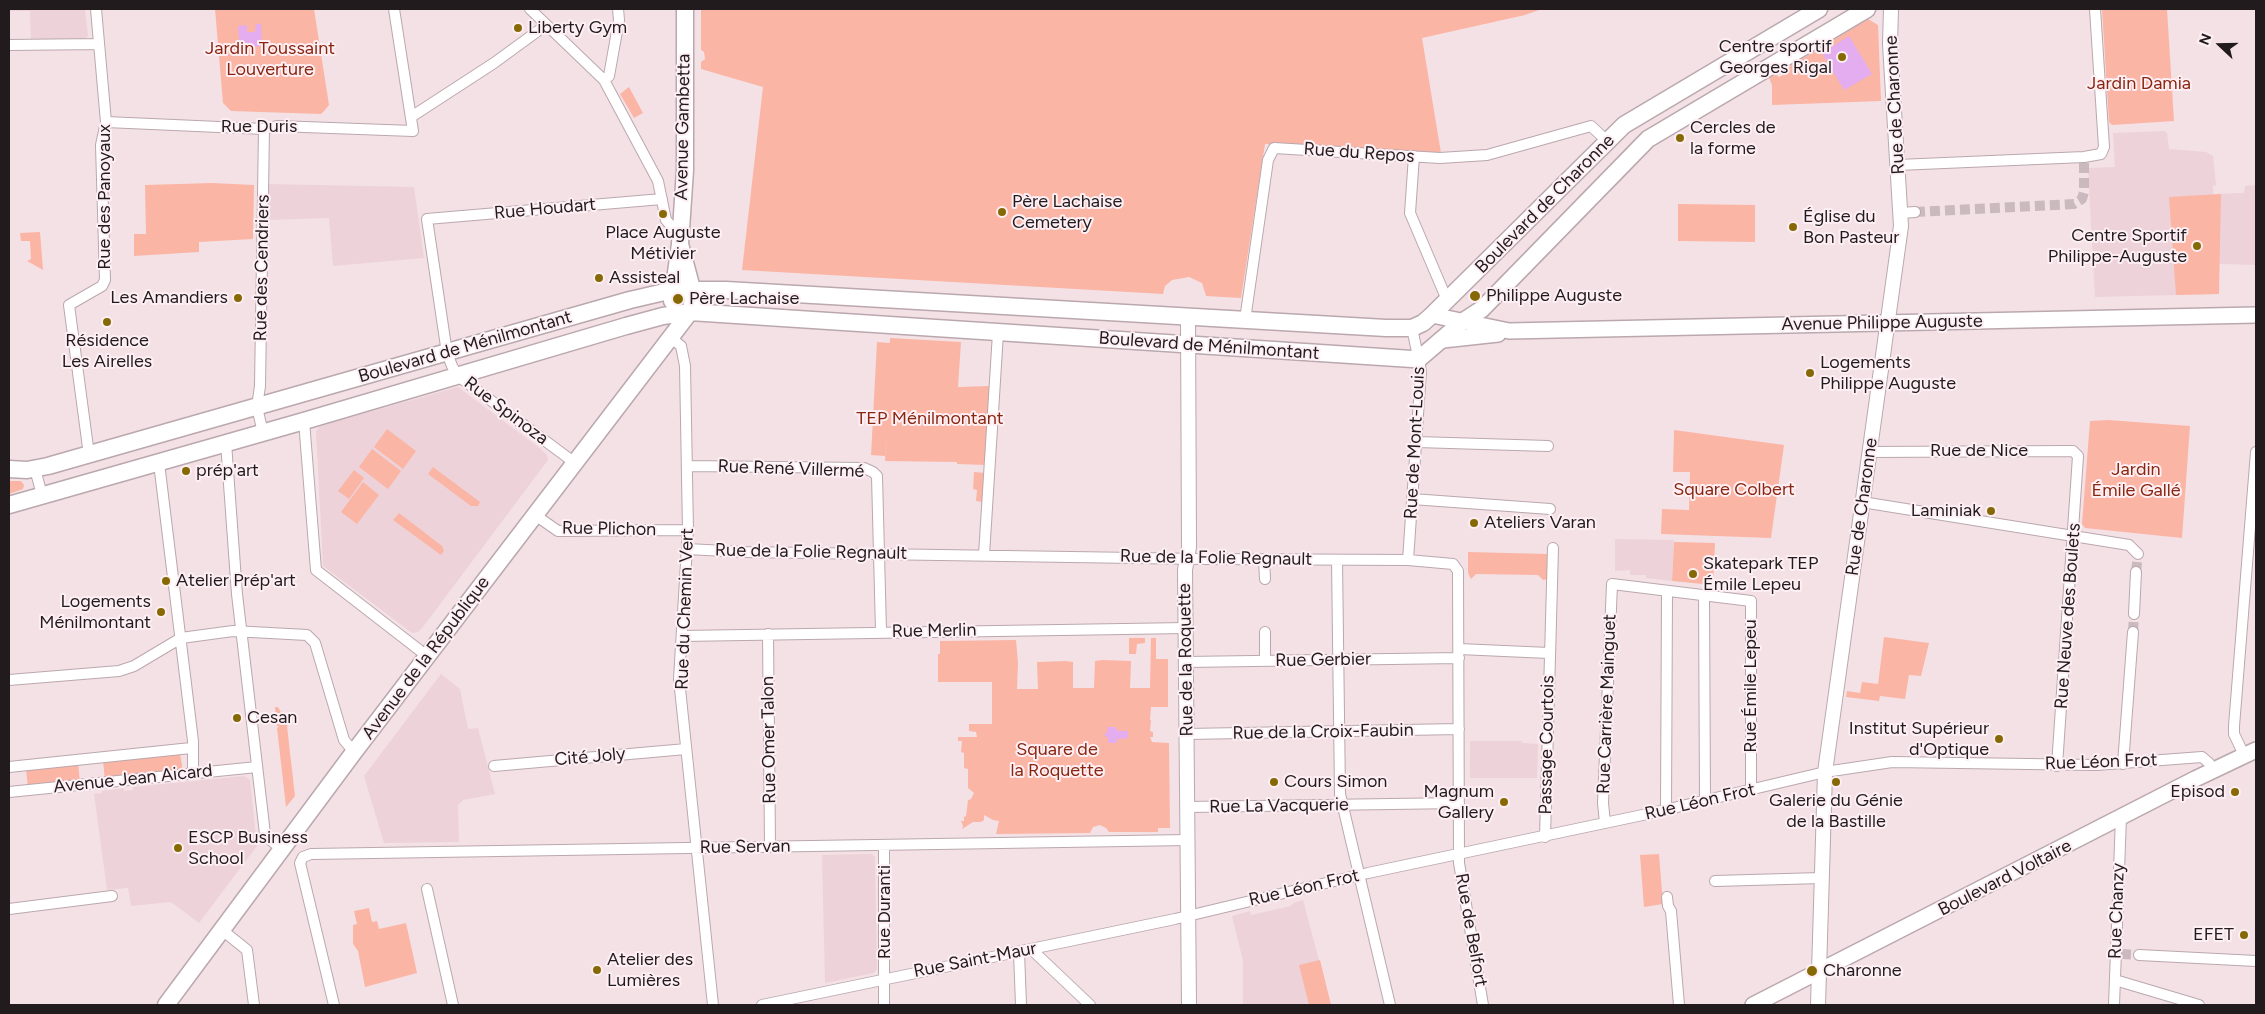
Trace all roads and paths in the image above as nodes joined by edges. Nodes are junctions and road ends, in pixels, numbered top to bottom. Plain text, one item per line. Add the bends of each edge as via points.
1 (96, 9) edge
2 (394, 9) edge
3 (530, 9) edge
4 (618, 9) edge
5 (685, 9) edge
6 (1820, 9) edge
7 (1867, 9) edge
8 (1891, 9) edge
9 (2095, 9) edge
10 (546, 25) junction
11 (9, 44) edge
12 (99, 44) junction
13 (604, 80) junction
14 (411, 117) junction
15 (1634, 119) junction
16 (106, 122) junction
17 (264, 129) junction
18 (1648, 139) junction
19 (1608, 142) junction
20 (1414, 156) junction
21 (1898, 164) junction
22 (662, 199) junction
23 (1915, 212) tunnel mouth
24 (1901, 213) junction
25 (427, 219) joint
26 (681, 228) junction
27 (680, 244) junction
28 (693, 289) junction
29 (673, 290) junction
30 (1447, 300) junction
31 (999, 306) junction
32 (690, 312) junction
33 (671, 314) junction
34 (1432, 315) junction
35 (2256, 315) edge
36 (1188, 316) junction
37 (1245, 320) junction
38 (1462, 322) junction
39 (1888, 323) junction
40 (1412, 328) junction
41 (1509, 331) junction
42 (998, 333) junction
43 (670, 338) junction
44 (1443, 340) junction
45 (1187, 344) junction
46 (447, 353) junction
47 (1420, 358) junction
48 (458, 376) junction
49 (258, 407) junction
50 (304, 422) junction
51 (263, 433) junction
52 (1417, 442) junction
53 (226, 444) junction
54 (1548, 446) dead end
55 (1869, 452) junction
56 (2256, 452) edge
57 (89, 455) junction
58 (160, 463) junction
59 (575, 463) junction
60 (2077, 465) joint
61 (687, 466) junction
62 (9, 469) edge
63 (35, 469) junction
64 (42, 495) junction
65 (1412, 499) junction
66 (1862, 502) junction
67 (9, 505) edge
68 (1550, 509) dead end
69 (535, 515) junction
70 (688, 530) junction
71 (2073, 536) junction
72 (1553, 548) dead end
73 (688, 549) junction
74 (879, 553) junction
75 (2138, 554) dead end
76 (984, 555) junction
77 (1187, 558) junction
78 (1264, 560) junction
79 (1337, 560) junction
80 (1408, 560) junction
81 (2136, 572) tunnel mouth
82 (1265, 579) dead end
83 (1612, 584) joint
84 (1667, 591) junction
85 (1704, 595) junction
86 (2134, 614) tunnel mouth
87 (1186, 628) junction
88 (881, 631) junction
89 (242, 632) junction
90 (1265, 632) dead end
91 (2132, 632) tunnel mouth
92 (768, 634) junction
93 (682, 636) junction
94 (181, 638) junction
95 (1549, 653) junction
96 (1459, 654) junction
97 (427, 656) junction
98 (1338, 660) junction
99 (1265, 661) junction
100 (1186, 662) junction
101 (9, 680) edge
102 (1459, 729) junction
103 (1339, 732) junction
104 (1187, 734) junction
105 (191, 748) junction
106 (686, 749) junction
107 (354, 752) junction
108 (2250, 753) edge
109 (2123, 764) junction
110 (494, 766) dead end
111 (2057, 766) junction
112 (9, 767) edge
113 (257, 767) junction
114 (2213, 770) junction
115 (1824, 772) junction
116 (193, 773) junction
117 (1751, 790) junction
118 (9, 792) edge
119 (1705, 800) junction
120 (1459, 803) junction
121 (1342, 805) junction
122 (1188, 807) junction
123 (1666, 810) junction
124 (2121, 817) junction
125 (1605, 823) junction
126 (1544, 837) junction
127 (1188, 840) junction
128 (884, 844) junction
129 (770, 846) junction
130 (698, 849) junction
131 (283, 850) junction
132 (1460, 854) junction
133 (1359, 875) junction
134 (1822, 878) junction
135 (1716, 881) dead end
136 (427, 889) dead end
137 (112, 896) dead end
138 (1668, 897) dead end
139 (9, 909) edge
140 (1188, 915) junction
141 (222, 930) junction
142 (1031, 949) junction
143 (1019, 952) junction
144 (2139, 955) tunnel mouth
145 (2256, 961) edge
146 (1819, 972) junction
147 (884, 979) junction
148 (2116, 980) junction
149 (166, 1005) edge
150 (254, 1005) edge
151 (334, 1005) edge
152 (453, 1005) edge
153 (713, 1005) edge
154 (762, 1005) edge
155 (884, 1005) edge
156 (1021, 1005) edge
157 (1090, 1005) edge
158 (1189, 1005) edge
159 (1390, 1005) edge
160 (1483, 1005) edge
161 (1679, 1005) edge
162 (1752, 1005) edge
163 (1818, 1005) edge
164 (2114, 1005) edge
165 (2198, 1005) edge

1 - 12 street, Rue des Panoyaux
2 - 14 street
3 - 10 street
4 - 13 street via 609,76
5 - 26 main road, Avenue Gambetta via 685,170
6 - 15 main road, Boulevard de Charonne
7 - 18 main road, Boulevard de Charonne
8 - 21 street, Rue de Charonne via 1890,44
9 - 21 street via 2104,147 2100,154
10 - 13 street
10 - 14 street
11 - 12 street
12 - 16 street, Rue des Panoyaux
13 - 22 street via 658,181
14 - 17 street, Rue Duris via 413,131 277,126
15 - 18 main road
15 - 19 main road, Boulevard de Charonne
16 - 17 street, Rue Duris
16 - 57 street, Rue des Panoyaux via 101,145 105,283 69,305
17 - 49 street, Rue des Cendriers
18 - 38 main road, Boulevard de Charonne via 1482,309
19 - 20 street, Rue du Repos via 1590,126 1487,155
19 - 30 main road, Boulevard de Charonne
20 - 30 street via 1410,213
20 - 37 street, Rue du Repos via 1272,150 1267,163
21 - 24 street, Rue de Charonne
22 - 25 street, Rue Houdart
22 - 26 street via 668,224
23 - 24 street
24 - 39 street, Rue de Charonne
25 - 46 street, Rue Spinoza
26 - 27 main road, Avenue Gambetta
27 - 28 main road
27 - 29 main road
28 - 29 main road, Boulevard de Ménilmontant
28 - 31 main road, Boulevard de Ménilmontant
28 - 32 main road via 694,301
29 - 33 main road
29 - 46 main road, Boulevard de Ménilmontant
30 - 34 main road, Boulevard de Charonne
31 - 36 main road, Boulevard de Ménilmontant
31 - 42 main road
32 - 33 main road, Boulevard de Ménilmontant
32 - 42 main road, Boulevard de Ménilmontant
32 - 43 main road, Avenue de la République
33 - 43 main road
33 - 48 main road, Boulevard de Ménilmontant
34 - 38 main road, Avenue Philippe Auguste
34 - 40 main road, Boulevard de Charonne
35 - 39 main road, Avenue Philippe Auguste
36 - 37 main road, Boulevard de Ménilmontant
36 - 45 street, Rue de la Roquette
37 - 40 main road, Boulevard de Ménilmontant
38 - 41 main road, Avenue Philippe Auguste
38 - 44 main road, Boulevard de Charonne
39 - 41 main road, Avenue Philippe Auguste
39 - 55 street, Rue de Charonne
40 - 47 street, Rue de Mont-Louis
41 - 44 main road, Avenue Philippe Auguste via 1492,336
42 - 45 main road, Boulevard de Ménilmontant
42 - 76 street
43 - 59 main road, Avenue de la République
43 - 61 street, Rue du Chemin Vert via 681,346 683,352
44 - 47 main road, Boulevard de Charonne
45 - 47 main road, Boulevard de Ménilmontant
45 - 77 street, Rue de la Roquette
46 - 48 street, Rue Spinoza
46 - 49 main road, Boulevard de Ménilmontant
47 - 52 street, Rue de Mont-Louis
48 - 50 main road, Boulevard de Ménilmontant
48 - 59 street, Rue Spinoza
49 - 51 street
49 - 57 main road, Boulevard de Ménilmontant
50 - 51 main road, Boulevard de Ménilmontant
50 - 97 street via 318,573
51 - 53 main road, Boulevard de Ménilmontant
52 - 54 street
52 - 65 street, Rue de Mont-Louis
53 - 58 main road, Boulevard de Ménilmontant
53 - 89 street
55 - 60 street, Rue de Nice via 2073,451 2078,456
55 - 66 street, Rue de Charonne
56 - 108 street via 2234,726 2234,734
57 - 63 main road, Boulevard de Ménilmontant
58 - 64 main road, Boulevard de Ménilmontant
58 - 94 street
59 - 69 main road, Avenue de la République
60 - 71 street, Rue Neuve des Boulets
61 - 70 street, Rue du Chemin Vert
61 - 74 street, Rue René Villermé via 871,470 877,476
62 - 63 main road, Boulevard de Ménilmontant
63 - 64 street
64 - 67 main road, Boulevard de Ménilmontant
65 - 68 street
65 - 80 street, Rue de Mont-Louis
66 - 71 street
66 - 115 street, Rue de Charonne
69 - 70 street, Rue Plichon via 558,531
69 - 97 main road, Avenue de la République
70 - 73 street, Rue du Chemin Vert
71 - 75 street via 2129,545
71 - 111 street, Rue Neuve des Boulets
72 - 95 street, Passage Courtois
73 - 74 street, Rue de la Folie Regnault
73 - 93 street, Rue du Chemin Vert
74 - 76 street, Rue de la Folie Regnault
74 - 88 street
76 - 77 street, Rue de la Folie Regnault
77 - 78 street, Rue de la Folie Regnault
77 - 87 street, Rue de la Roquette
78 - 79 street, Rue de la Folie Regnault
78 - 82 street
79 - 80 street, Rue de la Folie Regnault
79 - 98 street
80 - 96 street, Rue de la Folie Regnault via 1453,564 1458,571
81 - 86 street
83 - 84 street, Rue Émile Lepeu
83 - 125 street, Rue Carrière Mainguet via 1603,803
84 - 85 street, Rue Émile Lepeu
84 - 123 street
85 - 117 street, Rue Émile Lepeu via 1751,601
85 - 119 street
87 - 88 street, Rue Merlin
87 - 100 street, Rue de la Roquette
88 - 92 street, Rue Merlin
89 - 94 street
89 - 107 street via 311,636 344,740
89 - 113 street
90 - 99 street
91 - 109 street
92 - 93 street, Rue Merlin
92 - 129 street, Rue Omer Talon
93 - 106 street, Rue du Chemin Vert via 679,679
94 - 101 street via 134,666 119,671
94 - 105 street via 193,741
95 - 96 street, Passage Courtois
95 - 126 street, Passage Courtois
96 - 98 street, Rue Gerbier
96 - 102 street, Rue de la Folie Regnault
97 - 107 main road, Avenue de la République
98 - 99 street, Rue Gerbier
98 - 103 street
99 - 100 street, Rue Gerbier
100 - 104 street, Rue de la Roquette
102 - 103 street, Rue de la Croix-Faubin
102 - 120 street, Rue de la Folie Regnault
103 - 104 street, Rue de la Croix-Faubin
103 - 121 street
104 - 122 street, Rue de la Roquette
105 - 112 street, Avenue Jean Aicard
105 - 116 street
106 - 110 street, Cité Joly
106 - 130 street, Rue du Chemin Vert
107 - 131 main road, Avenue de la République
108 - 114 main road, Boulevard Voltaire
109 - 111 street, Rue Léon Frot
109 - 114 street, Rue Léon Frot via 2202,757
111 - 115 street, Rue Léon Frot via 1892,762
113 - 116 street, Avenue Jean Aicard
113 - 131 street via 265,834
114 - 124 main road, Boulevard Voltaire
115 - 117 street, Rue Léon Frot
115 - 134 street, Rue de Charonne
116 - 118 street, Avenue Jean Aicard
117 - 119 street, Rue Léon Frot
119 - 123 street, Rue Léon Frot
120 - 121 street, Rue La Vacquerie
120 - 132 street, Rue de la Folie Regnault
121 - 122 street, Rue La Vacquerie
121 - 133 street
122 - 127 street, Rue de la Roquette
123 - 125 street, Rue Léon Frot
124 - 146 main road, Boulevard Voltaire
124 - 148 street, Rue Chanzy
125 - 126 street, Rue Léon Frot
126 - 132 street, Rue Léon Frot
127 - 128 street, Rue Servan
127 - 140 street, Rue de la Roquette
128 - 129 street, Rue Servan
128 - 147 street, Rue Duranti
129 - 130 street, Rue Servan
130 - 151 street, Rue Servan via 316,853 303,857 300,863 302,873
130 - 153 street, Rue du Chemin Vert
131 - 141 main road, Avenue de la République
132 - 133 street, Rue Léon Frot
132 - 160 street, Rue de Belfort
133 - 140 street, Rue Léon Frot
133 - 159 street
134 - 135 street
134 - 146 street, Rue de Charonne
136 - 152 street
137 - 139 street
138 - 161 street
140 - 142 street, Rue Saint-Maur
140 - 158 street, Rue de la Roquette
141 - 149 main road, Avenue de la République
141 - 150 street via 247,950
142 - 143 street, Rue Saint-Maur
142 - 157 street
143 - 147 street, Rue Saint-Maur
143 - 156 street
144 - 145 street
146 - 162 main road, Boulevard Voltaire
146 - 163 street, Rue de Charonne
147 - 154 street, Rue Saint-Maur
147 - 155 street, Rue Duranti
148 - 164 street, Rue Chanzy
148 - 165 street

